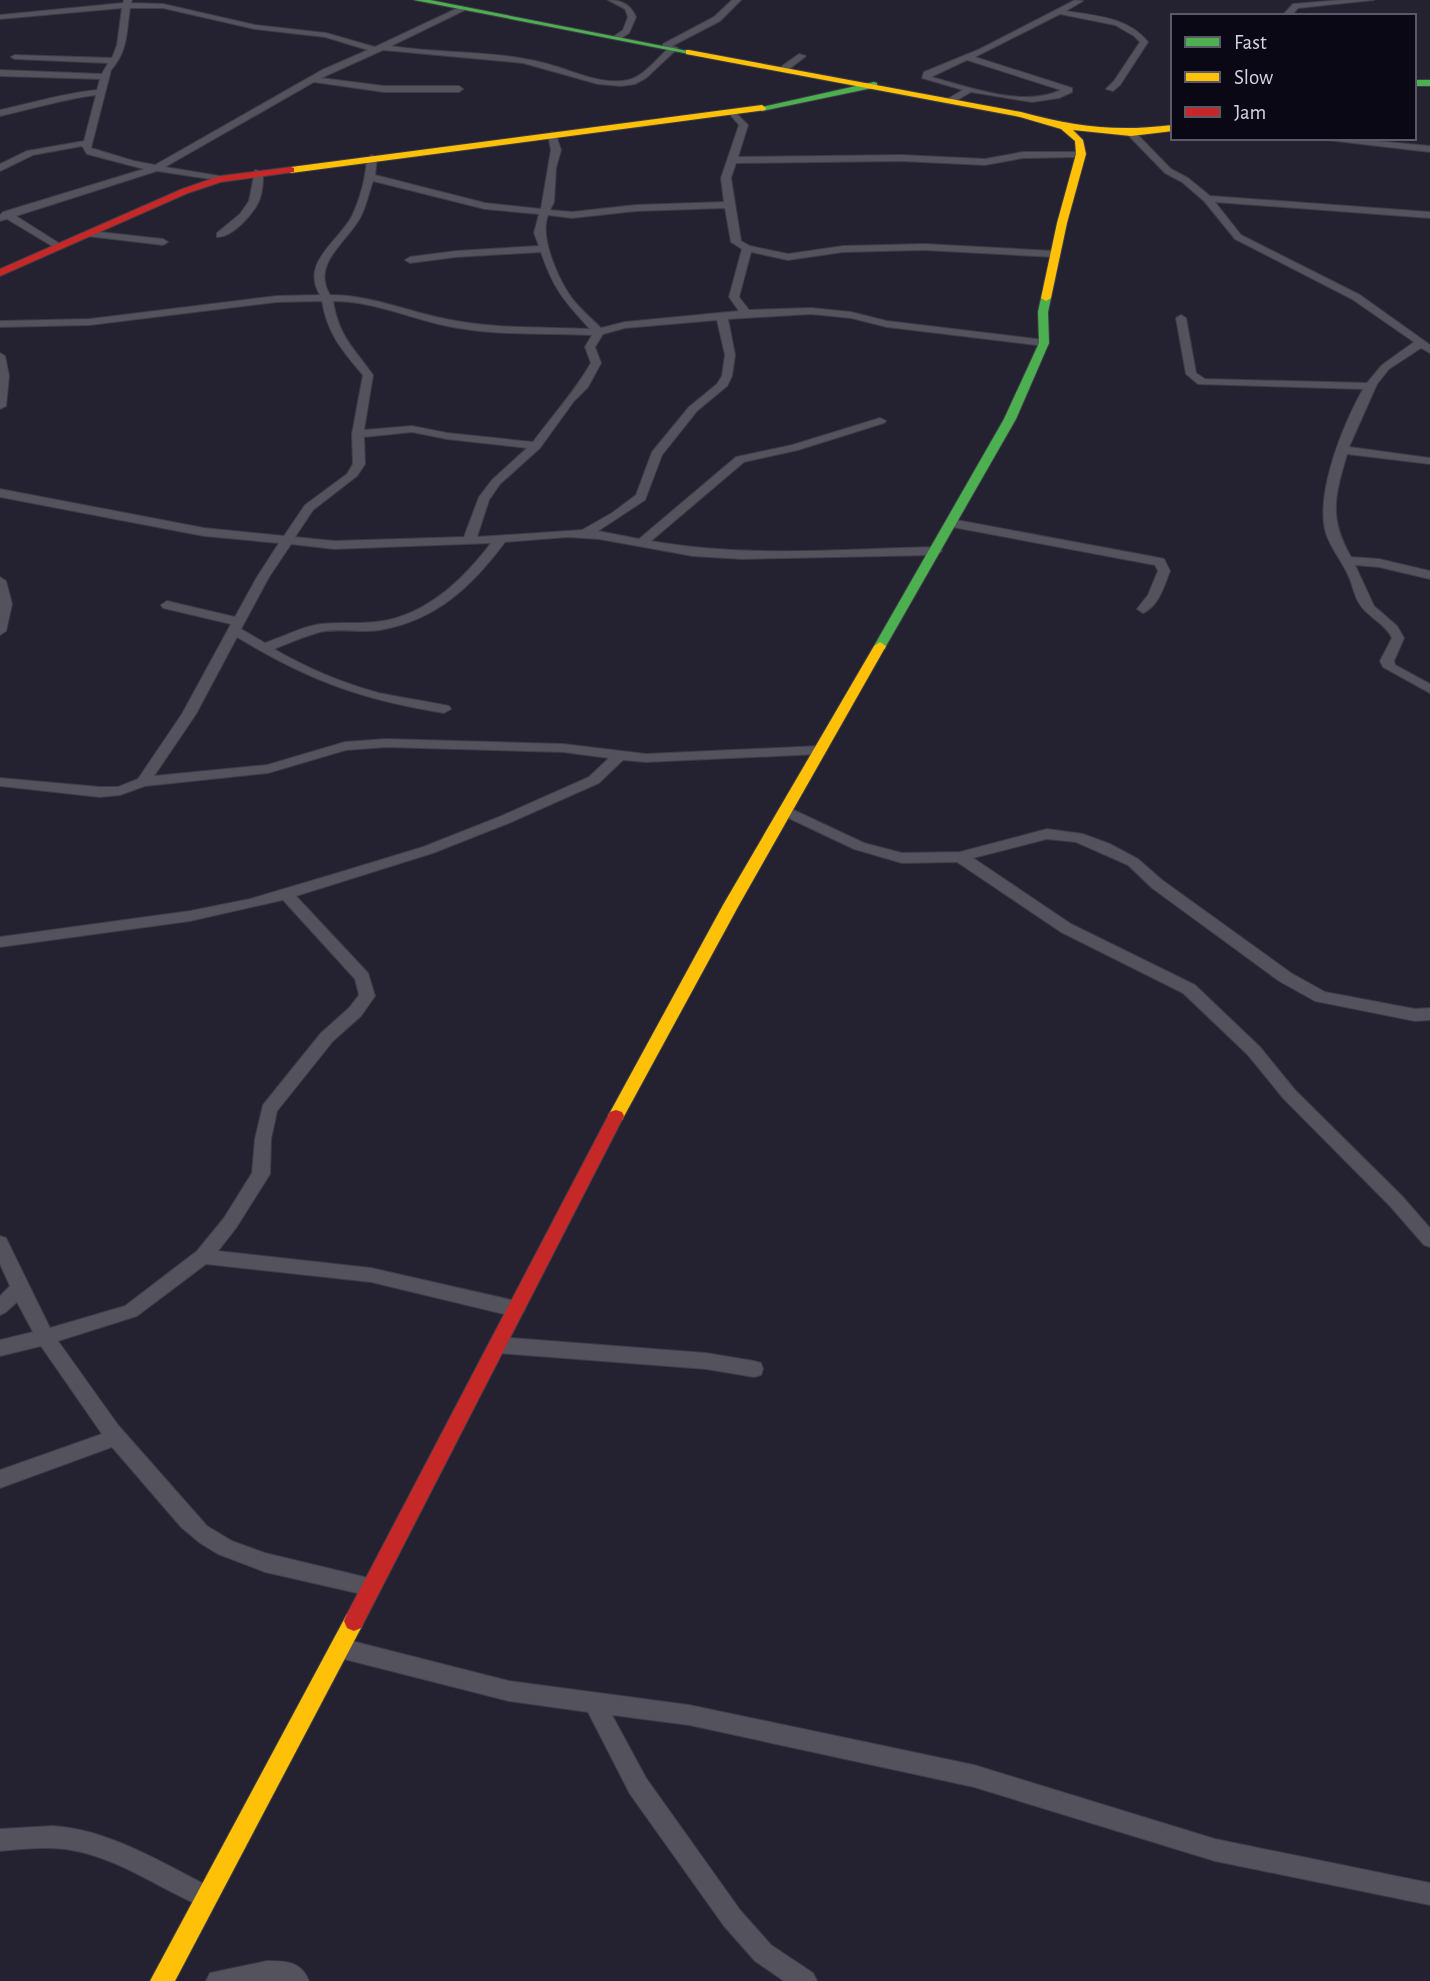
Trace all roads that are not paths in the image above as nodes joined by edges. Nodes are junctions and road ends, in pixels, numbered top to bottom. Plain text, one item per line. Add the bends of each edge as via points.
1 (418, 0) edge
2 (612, 0) edge
3 (737, 0) edge
4 (1078, 0) edge
5 (1370, 0) edge
6 (128, 2) edge
7 (462, 8) junction
8 (1061, 12) junction
9 (1288, 14) edge
10 (0, 17) edge
11 (617, 37) junction
12 (670, 47) junction
13 (379, 48) junction
14 (802, 56) dead end
15 (15, 57) dead end
16 (968, 58) junction
17 (116, 61) junction
18 (785, 68) junction
19 (0, 73) edge
20 (106, 77) junction
21 (313, 79) junction
22 (874, 85) junction
23 (459, 89) dead end
24 (970, 89) junction
25 (1110, 89) dead end
26 (102, 92) junction
27 (952, 100) junction
28 (0, 113) edge
29 (733, 113) junction
30 (1064, 127) junction
31 (1171, 128) edge
32 (1131, 133) junction
33 (552, 135) junction
34 (1335, 140) edge
35 (86, 143) junction
36 (1430, 149) edge
37 (1081, 154) junction
38 (372, 158) junction
39 (732, 160) junction
40 (0, 168) edge
41 (156, 168) junction
42 (258, 172) junction
43 (370, 177) junction
44 (220, 179) junction
45 (1207, 199) junction
46 (729, 205) junction
47 (0, 210) edge
48 (543, 212) junction
49 (1430, 215) edge
50 (5, 217) edge
51 (90, 234) junction
52 (220, 235) dead end
53 (163, 242) dead end
54 (60, 247) junction
55 (747, 248) junction
56 (543, 249) junction
57 (1055, 254) junction
58 (410, 260) dead end
59 (0, 273) edge
60 (327, 298) junction
61 (746, 314) junction
62 (722, 317) junction
63 (1181, 318) dead end
64 (0, 324) edge
65 (599, 332) junction
66 (1044, 343) junction
67 (1425, 347) edge
68 (0, 356) edge
69 (1370, 386) junction
70 (0, 407) edge
71 (880, 421) dead end
72 (358, 434) junction
73 (536, 446) junction
74 (1343, 450) junction
75 (1430, 461) edge
76 (0, 493) edge
77 (951, 523) junction
78 (583, 534) junction
79 (501, 538) junction
80 (287, 541) junction
81 (470, 541) junction
82 (642, 542) junction
83 (936, 551) junction
84 (1346, 560) junction
85 (1430, 575) edge
86 (0, 581) edge
87 (167, 605) dead end
88 (1143, 609) dead end
89 (238, 626) junction
90 (0, 631) edge
91 (264, 648) junction
92 (1430, 688) edge
93 (444, 709) dead end
94 (820, 750) junction
95 (619, 756) junction
96 (0, 782) edge
97 (143, 782) junction
98 (785, 811) junction
99 (960, 857) junction
100 (286, 894) junction
101 (0, 942) edge
102 (1430, 1014) edge
103 (1430, 1240) edge
104 (0, 1243) edge
105 (203, 1256) junction
106 (20, 1288) junction
107 (0, 1307) edge
108 (516, 1308) junction
109 (43, 1335) junction
110 (498, 1345) junction
111 (0, 1348) edge
112 (754, 1369) dead end
113 (116, 1437) junction
114 (0, 1479) edge
115 (370, 1587) junction
116 (340, 1648) junction
117 (595, 1704) junction
118 (0, 1840) edge
119 (1430, 1894) edge
120 (206, 1897) junction
121 (162, 1981) edge
122 (218, 1981) edge
123 (297, 1981) edge
124 (806, 1981) edge

1 - 7 main road
2 - 11 street via 628,8 632,17 626,31
3 - 12 street via 717,19
4 - 8 street
5 - 9 street via 1307,4
6 - 10 street
6 - 13 street
6 - 17 street via 126,32
7 - 11 main road
7 - 13 street
8 - 16 street
8 - 25 street via 1118,24 1144,43
11 - 12 main road
12 - 13 street via 640,79 617,83 492,55
12 - 18 main road
13 - 21 street
14 - 18 street
15 - 17 street
16 - 24 street via 926,78
16 - 24 street via 1069,90 1051,100 1037,101
17 - 20 street
18 - 22 main road
19 - 20 street
20 - 26 street
21 - 23 street via 384,89
21 - 41 street
22 - 27 main road
22 - 29 main road
24 - 27 street
26 - 28 street via 64,96
26 - 35 street
27 - 30 main road
29 - 33 main road
29 - 39 street via 744,125
30 - 32 main road
30 - 37 main road via 1079,140
31 - 32 main road
32 - 45 street via 1168,171
33 - 38 main road
33 - 48 street via 556,150 549,202
34 - 36 street
35 - 40 street via 16,158
35 - 41 street via 90,152
37 - 39 street via 1023,155 985,162
37 - 57 main road
38 - 42 main road
38 - 43 street
39 - 46 street via 726,178
41 - 44 street
41 - 50 street
42 - 44 main road
42 - 52 street via 260,188 251,208
43 - 48 street via 485,206
43 - 60 street via 352,225 331,247 319,271 318,285
44 - 51 main road
45 - 49 street
45 - 67 street via 1238,237 1356,298
46 - 48 street via 572,215
46 - 55 street via 736,242
47 - 50 street
48 - 56 street via 539,233
50 - 54 street
51 - 53 street
51 - 54 main road
54 - 59 main road
55 - 57 street via 788,257 843,248 911,247
55 - 61 street via 734,297
56 - 58 street
56 - 65 street via 567,299
57 - 66 main road via 1043,312
60 - 64 street via 255,301 90,322
60 - 65 street via 382,304 479,328
60 - 72 street via 331,323 340,340 368,375
61 - 62 street
61 - 66 street via 824,313
62 - 65 street
62 - 78 street via 730,355 722,386 693,409 656,454 641,497
63 - 69 street via 1191,374 1202,382
65 - 73 street via 590,347 596,363 584,385
66 - 77 main road via 1010,419
67 - 69 street via 1381,371
68 - 70 street via 4,376
69 - 74 street
71 - 82 street via 740,460
72 - 73 street via 412,429
72 - 80 street via 359,464 351,476 309,508
73 - 81 street via 483,500
74 - 75 street
74 - 84 street via 1335,474 1330,525
76 - 80 street via 204,531
77 - 83 main road
77 - 88 street via 1160,562 1164,571
78 - 79 street
78 - 82 street
79 - 81 street
79 - 91 street via 475,573 421,612 379,626 320,628
80 - 81 street via 346,545
80 - 89 street
82 - 83 street via 742,555
83 - 94 main road
84 - 85 street
84 - 92 street via 1365,604 1397,633 1387,661 1390,667
86 - 90 street via 6,604
87 - 89 street
89 - 91 street
89 - 97 street
91 - 93 street via 350,689
94 - 95 street
94 - 98 main road
95 - 97 street via 563,748 386,743 345,746 268,769
95 - 100 street via 594,780 505,820 428,850
96 - 97 street via 100,792 120,791
98 - 99 street via 886,855
98 - 108 main road via 639,1072
99 - 102 street via 1047,834 1078,837 1133,862 1285,977 1321,997
99 - 103 street via 1066,928 1189,989 1254,1051 1289,1094
100 - 101 street via 190,915
100 - 105 street via 362,977 367,996 269,1109 261,1174
104 - 106 street
105 - 108 street via 371,1275
105 - 109 street via 131,1311
106 - 107 street
106 - 109 street
108 - 110 main road
109 - 111 street
109 - 113 street via 70,1379
110 - 112 street
110 - 115 main road
113 - 114 street
113 - 115 street via 206,1537 250,1556
115 - 116 main road
116 - 117 street via 509,1691
116 - 120 main road
117 - 119 street via 689,1715 974,1776 1215,1850
117 - 124 street via 638,1786 732,1919 763,1953
118 - 120 street via 79,1840
120 - 121 main road
122 - 123 street via 267,1973 289,1973

